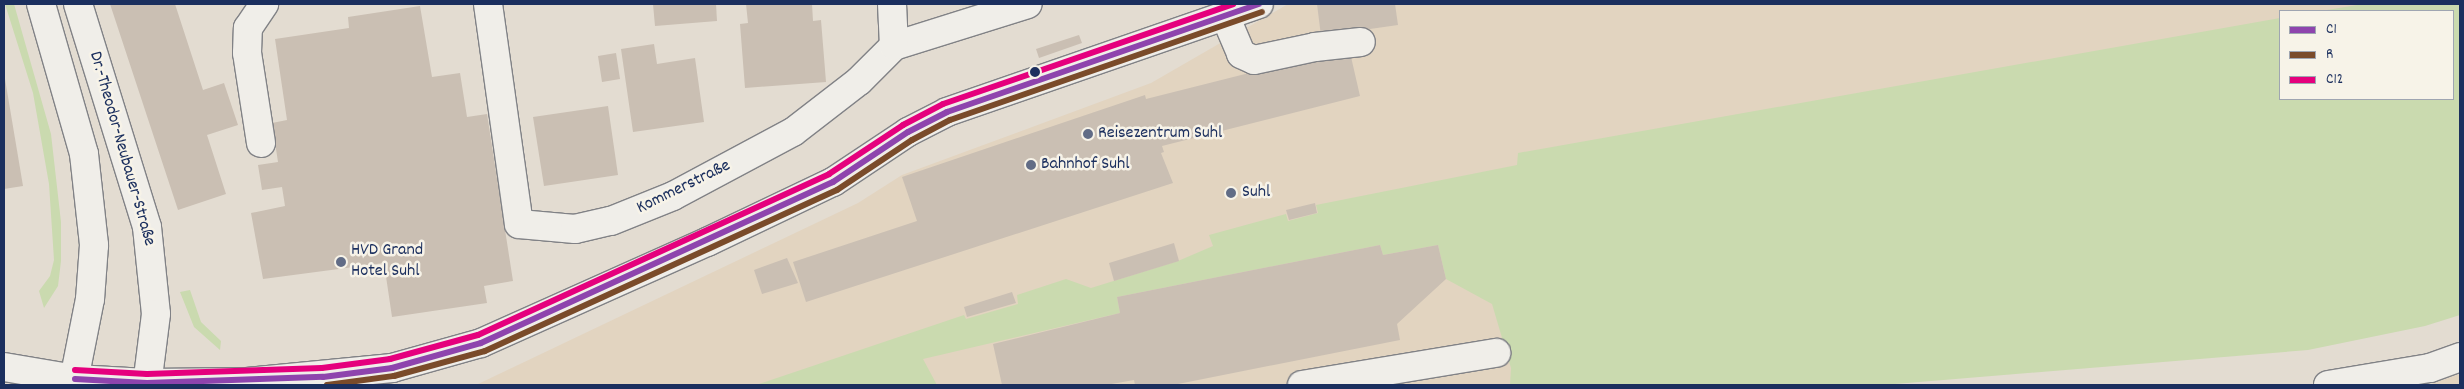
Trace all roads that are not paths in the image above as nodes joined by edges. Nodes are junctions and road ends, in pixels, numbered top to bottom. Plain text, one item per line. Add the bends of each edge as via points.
1 (41, 4) edge
2 (78, 4) edge
3 (264, 4) edge
4 (488, 4) edge
5 (892, 4) edge
6 (1028, 4) edge
7 (1259, 4) edge
8 (1226, 18) junction
9 (1361, 42) dead end
10 (894, 46) junction
11 (261, 143) dead end
12 (1496, 353) dead end
13 (2460, 357) edge
14 (4, 367) edge
15 (2435, 377) edge
16 (74, 382) edge
17 (147, 384) edge
18 (1302, 385) edge
19 (2328, 385) edge

1 - 16 street, Dr.-Theodor-Neubauer-Straße via 84,154 94,245 90,299
2 - 17 street, Dr.-Theodor-Neubauer-Straße via 147,226 156,314
3 - 11 street via 248,28 247,44
4 - 10 street, Kommerstraße via 519,224 575,229 611,221 673,196 793,132 859,81
5 - 10 street
6 - 10 street, Kommerstraße
7 - 8 street
8 - 9 street via 1241,54 1254,60 1315,46
8 - 17 street via 947,112 908,132 832,182 481,343 392,368 323,377
12 - 18 street
13 - 15 street
14 - 16 street
15 - 19 street
16 - 17 street

